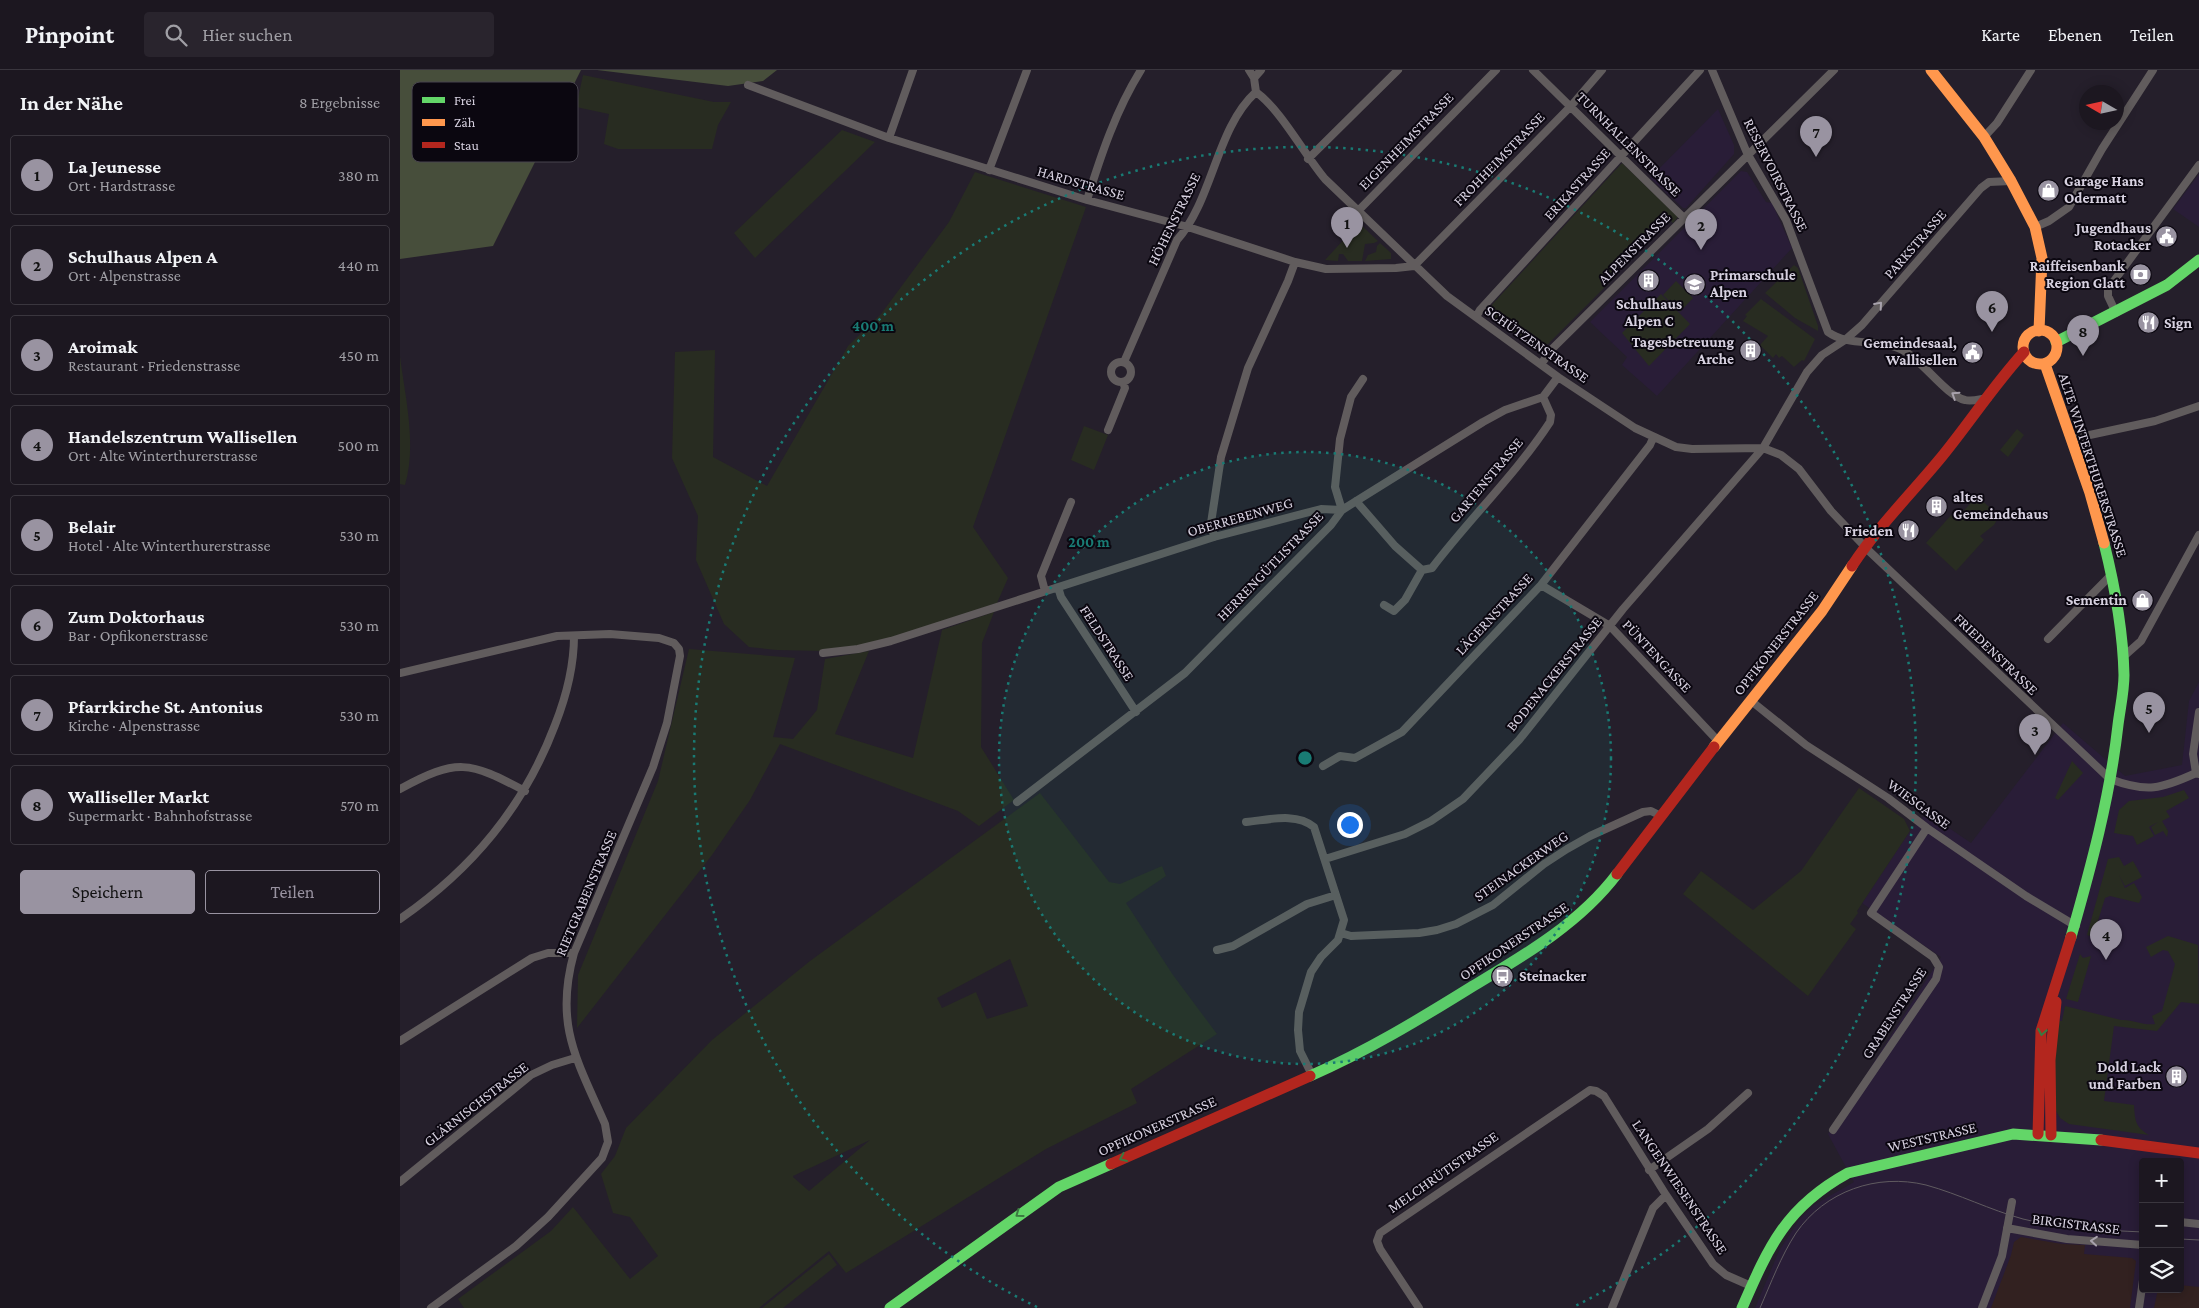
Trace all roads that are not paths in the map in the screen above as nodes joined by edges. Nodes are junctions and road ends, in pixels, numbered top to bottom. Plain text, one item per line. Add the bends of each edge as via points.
1 (913, 70) edge
2 (1027, 70) edge
3 (1141, 70) edge
4 (1249, 70) edge
5 (1261, 70) edge
6 (1398, 70) edge
7 (1496, 70) edge
8 (1533, 70) edge
9 (1602, 70) edge
10 (1700, 70) edge
11 (1712, 70) edge
12 (1834, 70) edge
13 (1931, 70) edge
14 (2032, 70) edge
15 (2153, 70) edge
16 (1254, 78) junction
17 (748, 85) dead end
18 (1256, 92) junction
19 (1571, 106) junction
20 (1984, 137) junction
21 (889, 138) junction
22 (1748, 154) junction
23 (1622, 155) junction
24 (1308, 159) junction
25 (2199, 165) edge
26 (989, 170) junction
27 (2011, 181) junction
28 (1086, 200) junction
29 (1358, 211) junction
30 (1684, 218) junction
31 (2034, 227) junction
32 (1188, 228) junction
33 (2199, 260) edge
34 (1295, 262) junction
35 (1414, 266) junction
36 (2116, 313) junction
37 (1476, 317) junction
38 (2039, 331) junction
39 (1845, 340) junction
40 (2056, 342) junction
41 (2024, 352) junction
42 (1124, 362) junction
43 (1541, 364) junction
44 (2046, 364) junction
45 (1558, 377) junction
46 (1362, 380) dead end
47 (1123, 382) junction
48 (1543, 397) junction
49 (1988, 398) junction
50 (2199, 406) edge
51 (1108, 430) dead end
52 (1653, 438) junction
53 (2071, 439) junction
54 (1763, 448) junction
55 (1356, 501) junction
56 (1071, 502) dead end
57 (1342, 510) junction
58 (2199, 536) edge
59 (1214, 537) junction
60 (1865, 546) junction
61 (1422, 570) junction
62 (2112, 574) junction
63 (1541, 585) junction
64 (1058, 587) junction
65 (1045, 591) junction
66 (1384, 605) dead end
67 (1610, 626) junction
68 (574, 636) junction
69 (2048, 639) dead end
70 (823, 653) dead end
71 (2123, 657) junction
72 (400, 673) edge
73 (1750, 700) junction
74 (1136, 712) junction
75 (2199, 712) edge
76 (1718, 741) junction
77 (1322, 766) dead end
78 (2198, 773) edge
79 (2110, 779) junction
80 (400, 789) edge
81 (525, 791) junction
82 (1017, 802) dead end
83 (1661, 816) junction
84 (1246, 822) dead end
85 (1927, 828) junction
86 (1325, 859) junction
87 (1336, 895) junction
88 (400, 919) edge
89 (2076, 926) junction
90 (1341, 932) junction
91 (1217, 950) dead end
92 (574, 953) junction
93 (2057, 986) junction
94 (400, 1041) edge
95 (575, 1058) junction
96 (1312, 1075) junction
97 (1596, 1091) joint
98 (1748, 1093) dead end
99 (1832, 1130) dead end
100 (2038, 1134) junction
101 (2051, 1135) junction
102 (2199, 1153) edge
103 (1649, 1170) junction
104 (400, 1182) edge
105 (1666, 1195) junction
106 (2012, 1202) dead end
107 (2184, 1222) edge
108 (2199, 1224) edge
109 (2007, 1228) junction
110 (2139, 1245) edge
111 (1751, 1286) junction
112 (2141, 1293) edge
113 (431, 1308) edge
114 (890, 1308) edge
115 (1419, 1308) edge
116 (1612, 1308) edge
117 (1742, 1308) edge
118 (1982, 1308) edge
119 (2139, 1308) edge

1 - 21 street
2 - 26 street
3 - 28 street via 1104,145
4 - 16 street
5 - 16 street
6 - 24 street
7 - 29 street, EIGENHEIMSTRASSE
8 - 19 street, TURNHALLENSTRASSE
9 - 19 street, FROHHEIMSTRASSE
10 - 23 street, ERIKASTRASSE
11 - 22 street, RESERVOIRSTRASSE
12 - 22 street, ALPENSTRASSE
13 - 20 main road
14 - 20 street
15 - 31 street via 2069,207
16 - 18 street
17 - 21 street, HARDSTRASSE
18 - 24 street, SCHÜTZENSTRASSE via 1268,101
18 - 32 street, HÖHENSTRASSE via 1244,103
19 - 23 street, TURNHALLENSTRASSE
19 - 35 street, FROHHEIMSTRASSE
20 - 27 main road
21 - 26 street, HARDSTRASSE
22 - 30 street, ALPENSTRASSE
22 - 39 street, RESERVOIRSTRASSE via 1786,220 1828,332
23 - 30 street, TURNHALLENSTRASSE
23 - 37 street, ERIKASTRASSE
24 - 29 street, SCHÜTZENSTRASSE
25 - 36 street via 2108,289
26 - 28 street, HARDSTRASSE
27 - 31 main road
39 -> 27 street, PARKSTRASSE via 1862,325 1981,188 1990,182
28 - 32 street, HARDSTRASSE
29 - 35 street, SCHÜTZENSTRASSE
30 - 43 street, ALPENSTRASSE via 1553,348
31 - 38 main road via 2042,258
32 - 34 street, HARDSTRASSE
32 - 42 street, HÖHENSTRASSE via 1177,240
33 - 36 main road via 2167,285
34 - 35 street, HARDSTRASSE via 1326,268
34 - 59 street via 1248,368 1221,457 1211,523
35 - 37 street, SCHÜTZENSTRASSE
36 - 40 main road
37 - 43 street, SCHÜTZENSTRASSE
38 - 40 main road via 2050,333
38 - 41 main road via 2026,338
49 -> 39 street via 1963,400 1904,350
39 - 54 street, PARKSTRASSE via 1822,355 1807,372
40 - 44 main road via 2054,357
41 - 44 main road via 2030,361
41 - 49 main road, OPFIKONERSTRASSE
42 - 47 street, HÖHENSTRASSE via 1130,367 1130,374
42 - 47 street, HÖHENSTRASSE via 1116,362 1110,372 1113,379
43 - 45 street, SCHÜTZENSTRASSE
44 - 53 main road, ALTE WINTERTHURERSTRASSE
45 - 48 street
45 - 52 street, SCHÜTZENSTRASSE
46 - 57 street via 1350,397 1340,439 1335,488
47 - 51 street, HÖHENSTRASSE via 1125,388
48 - 55 street, HERRENGÜTLISTRASSE via 1505,410 1483,422
48 - 61 street, GARTENSTRASSE via 1551,414 1544,431 1432,568
49 - 60 main road, OPFIKONERSTRASSE
50 - 53 street via 2155,421
52 - 54 street, SCHÜTZENSTRASSE via 1692,449
52 - 63 street, LÄGERNSTRASSE
53 - 62 main road, ALTE WINTERTHURERSTRASSE
54 - 60 street, SCHÜTZENSTRASSE via 1781,455 1799,469 1831,512
54 - 67 street, BODENACKERSTRASSE
55 - 57 street, HERRENGÜTLISTRASSE
55 - 61 street via 1395,546
56 - 65 street via 1041,576
57 - 59 street, OBERREBENWEG via 1321,509
57 - 74 street, HERRENGÜTLISTRASSE via 1331,526 1186,673
58 - 71 street via 2141,641
59 - 64 street, OBERREBENWEG
60 - 73 main road, OPFIKONERSTRASSE via 1822,611
60 - 79 street, FRIEDENSTRASSE
61 - 66 street, GARTENSTRASSE via 1405,600 1394,611
62 - 69 street
62 - 71 main road, ALTE WINTERTHURERSTRASSE
63 - 67 street, PÜNTENGASSE
63 - 77 street, LÄGERNSTRASSE via 1402,732 1355,758 1340,756
64 - 65 street, OBERREBENWEG
64 - 74 street, FELDSTRASSE via 1061,598
65 - 70 street, OBERREBENWEG via 891,641
67 - 76 street, PÜNTENGASSE
67 - 86 street, BODENACKERSTRASSE via 1519,740 1463,799 1405,834
68 - 72 street via 541,639
68 - 81 street via 561,710
68 - 92 street, RIETGRABENSTRASSE via 610,634 659,638 674,643 679,649 680,666 653,766
71 - 79 main road, ALTE WINTERTHURERSTRASSE via 2122,696
73 - 76 main road, OPFIKONERSTRASSE
73 - 85 street, WIESGASSE via 1806,746 1888,798
74 - 82 street, HERRENGÜTLISTRASSE
75 - 78 street via 2193,754
76 - 83 main road, OPFIKONERSTRASSE
78 - 79 street via 2154,788 2137,788
79 - 89 main road, ALTE WINTERTHURERSTRASSE
80 - 81 street via 434,771 464,767 495,775
81 - 88 street via 497,831 460,871
83 - 90 street, STEINACKERWEG via 1651,811 1643,812 1590,836 1544,864 1493,905 1456,924 1419,933 1351,936
83 - 96 main road, OPFIKONERSTRASSE via 1608,886 1565,926 1418,1021
84 - 86 street via 1298,818 1306,821 1314,826
85 - 89 street, WIESGASSE
85 - 99 street, GRABENSTRASSE via 1871,913 1933,957 1939,967 1936,979
86 - 87 street
87 - 90 street via 1344,920
87 - 91 street via 1307,904 1233,946
89 - 93 main road, ALTE WINTERTHURERSTRASSE
90 - 96 street via 1311,972 1299,1012 1300,1051
92 - 94 street via 532,958
92 - 95 street, RIETGRABENSTRASSE via 565,1000 568,1035
93 -> 100 main road, ALTE WINTERTHURERSTRASSE via 2041,1031
93 - 101 main road, ALTE WINTERTHURERSTRASSE via 2050,1060
95 - 104 street, GLÄRNISCHSTRASSE via 532,1075
95 - 113 street, RIETGRABENSTRASSE via 608,1134 602,1158 548,1217 516,1246
96 -> 114 main road, OPFIKONERSTRASSE via 1060,1186
97 - 103 street, LANGENWIESENSTRASSE via 1604,1096
97 - 115 street, MELCHRÜTISTRASSE via 1585,1092 1380,1233 1380,1249
98 - 103 street via 1708,1129
100 - 101 main road, WESTSTRASSE
100 - 111 main road, WESTSTRASSE via 2013,1134 1978,1141 1864,1168 1834,1180 1801,1203 1788,1217
101 - 102 main road, WESTSTRASSE
103 - 105 street, LANGENWIESENSTRASSE
105 - 111 street, LANGENWIESENSTRASSE via 1713,1264 1726,1275
105 - 116 street via 1653,1208
106 - 109 street, BIRGISTRASSE
107 - 108 street
110 -> 109 street, BIRGISTRASSE via 2067,1239
109 - 118 street, BIRGISTRASSE via 2002,1256
111 - 117 main road, WESTSTRASSE
112 - 119 street

